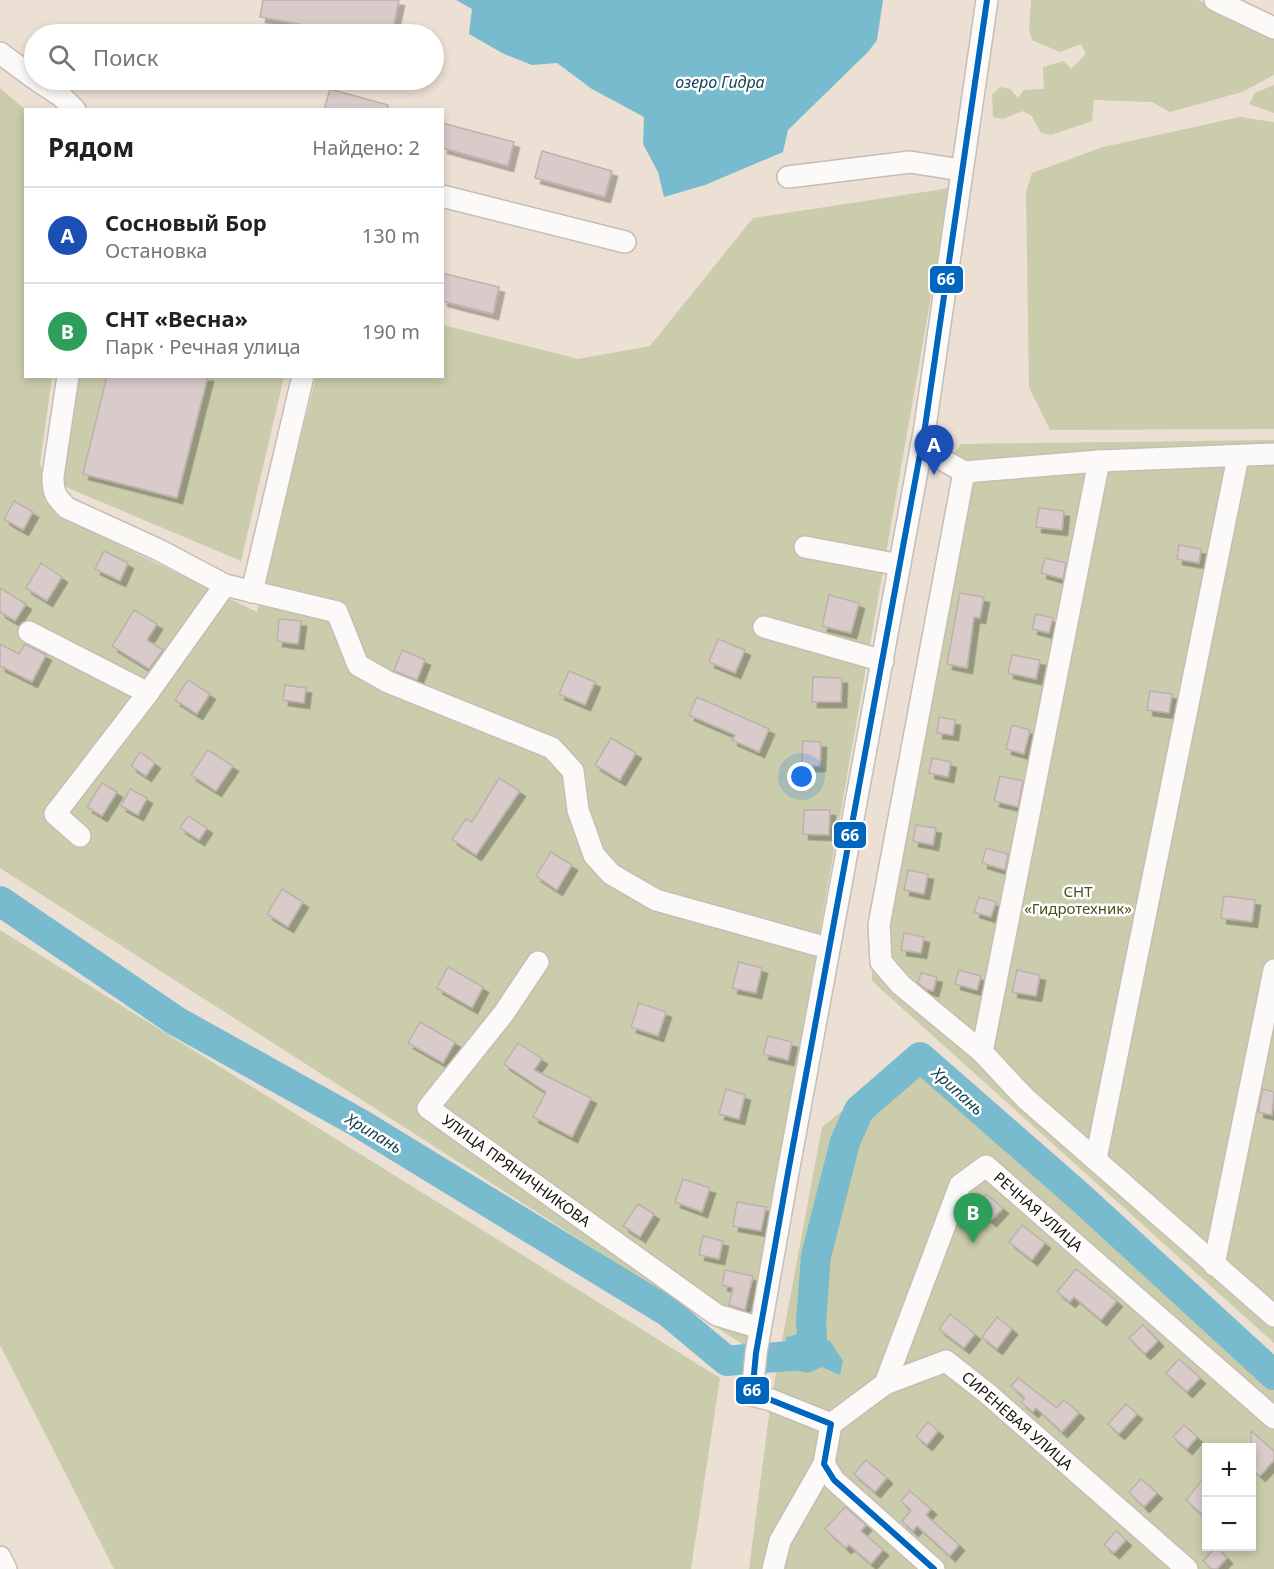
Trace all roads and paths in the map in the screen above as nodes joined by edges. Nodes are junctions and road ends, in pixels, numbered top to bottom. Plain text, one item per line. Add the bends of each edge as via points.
1 (987, 0) edge
2 (1215, 0) edge
3 (1274, 28) edge
4 (0, 53) edge
5 (24, 70) edge
6 (52, 90) edge
7 (73, 108) edge
8 (961, 170) junction
9 (788, 177) dead end
10 (444, 197) edge
11 (625, 242) dead end
12 (68, 378) edge
13 (303, 378) edge
14 (921, 447) junction
15 (1274, 454) edge
16 (1238, 457) junction
17 (1099, 462) junction
18 (964, 472) junction
19 (805, 547) dead end
20 (900, 565) junction
21 (225, 585) junction
22 (252, 592) junction
23 (764, 627) dead end
24 (29, 632) dead end
25 (883, 661) junction
26 (148, 693) junction
27 (80, 836) dead end
28 (824, 947) junction
29 (538, 962) dead end
30 (1274, 970) edge
31 (982, 1052) junction
32 (1096, 1159) junction
33 (1214, 1265) junction
34 (1274, 1316) edge
35 (760, 1328) junction
36 (885, 1384) junction
37 (1274, 1418) edge
38 (831, 1424) junction
39 (824, 1464) junction
40 (0, 1557) edge
41 (6, 1569) edge
42 (773, 1569) edge
43 (934, 1569) edge
44 (1187, 1569) edge

1 - 8 street
2 - 3 street
4 - 5 street
6 - 7 street
8 - 9 street via 910,162
8 - 14 street
10 - 11 street
12 - 21 street via 53,476 53,491 60,504
13 - 22 street
14 - 18 street
14 - 20 street
15 - 16 street
16 - 17 street
16 - 32 street
17 - 18 street
17 - 31 street
18 - 31 street via 879,924 881,962 901,985
19 - 20 street
20 - 25 street
21 - 22 street
21 - 26 street
22 - 28 street via 337,612 358,664 388,682 552,748 573,771 578,810 594,855 611,874 656,900
23 - 25 street
24 - 26 street
25 - 28 street
26 - 27 street via 56,814
28 - 35 street
29 - 35 street, УЛИЦА ПРЯНИЧНИКОВА via 504,1013 428,1108 717,1315
30 - 33 street
31 - 32 street via 1025,1098
32 - 33 street
33 - 34 street
35 - 38 street via 752,1395
36 - 37 street, РЕЧНАЯ УЛИЦА via 960,1185 986,1166
36 - 38 street, СИРЕНЕВАЯ УЛИЦА
36 - 44 street, СИРЕНЕВАЯ УЛИЦА via 946,1361
38 - 39 street
39 - 42 street via 780,1541
39 - 43 street via 834,1480
40 - 41 street

